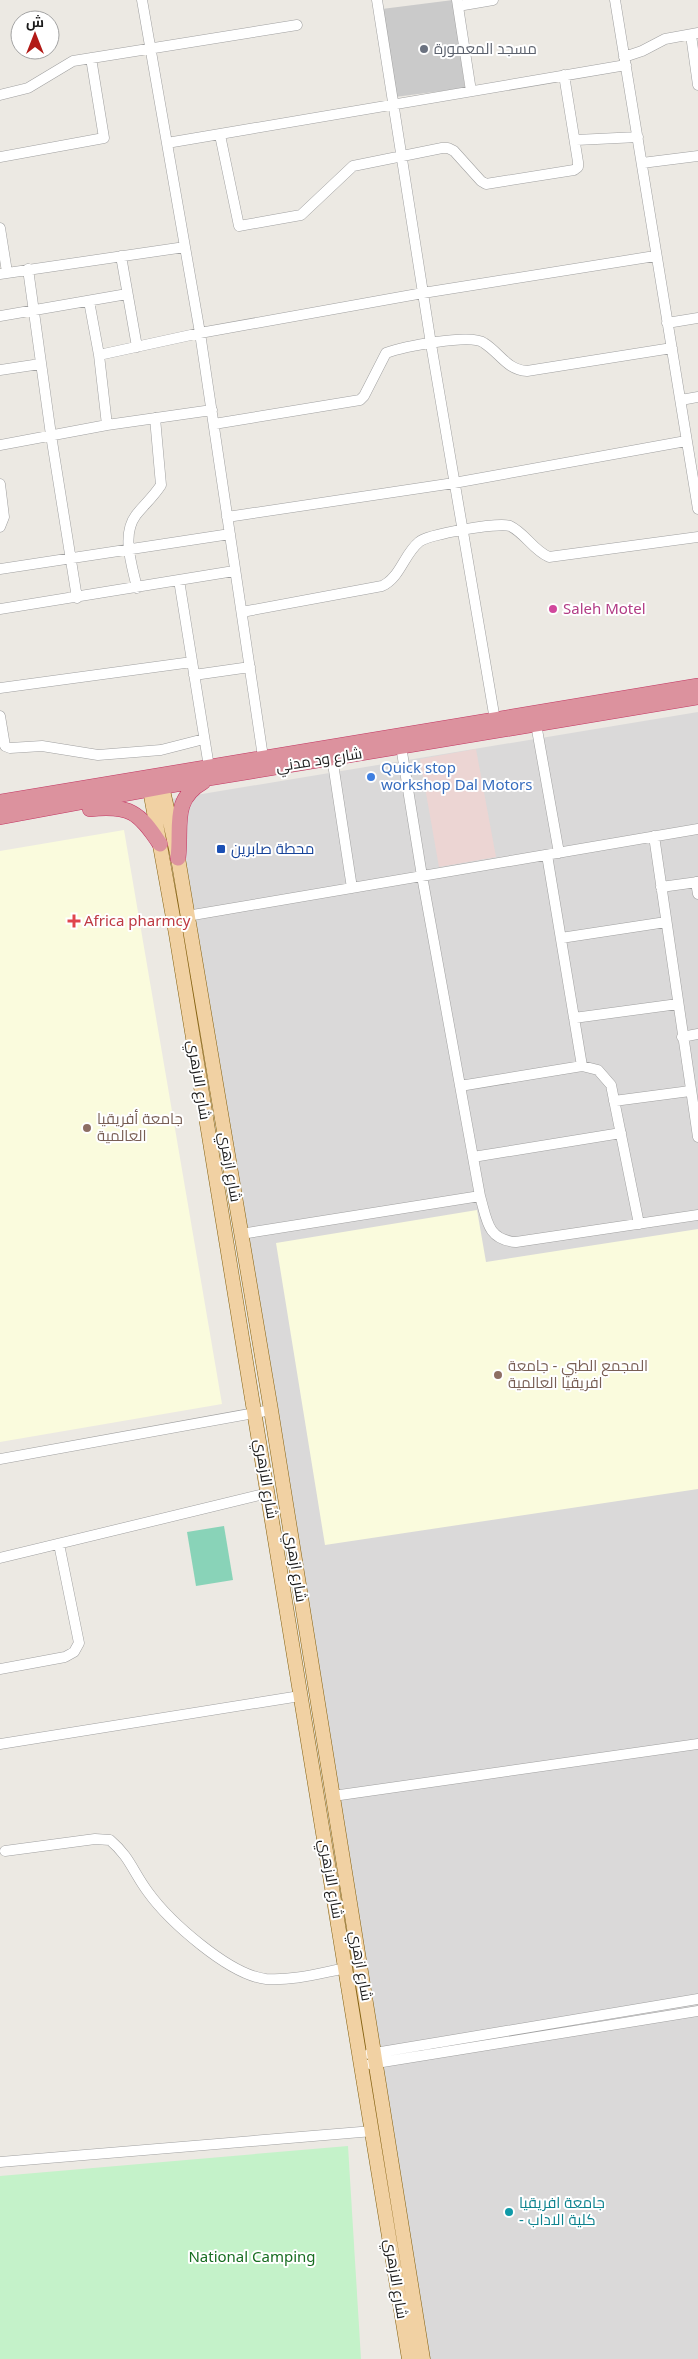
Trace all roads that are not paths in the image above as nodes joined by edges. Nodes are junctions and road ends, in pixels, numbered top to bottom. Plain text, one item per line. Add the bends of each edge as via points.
1 (142, 0) edge
2 (377, 0) edge
3 (493, 0) edge
4 (615, 0) edge
5 (457, 3) edge
6 (297, 25) dead end
7 (694, 34) edge
8 (151, 50) junction
9 (91, 58) junction
10 (625, 61) junction
11 (564, 75) junction
12 (698, 85) edge
13 (471, 91) junction
14 (0, 95) edge
15 (393, 104) junction
16 (220, 135) junction
17 (638, 137) junction
18 (576, 140) junction
19 (166, 143) junction
20 (401, 155) junction
21 (698, 156) edge
22 (0, 157) edge
23 (642, 163) junction
24 (0, 228) edge
25 (185, 247) junction
26 (121, 256) junction
27 (655, 256) junction
28 (28, 269) junction
29 (4, 273) edge
30 (422, 293) junction
31 (127, 294) junction
32 (89, 301) junction
33 (33, 311) junction
34 (0, 316) edge
35 (698, 318) edge
36 (667, 323) junction
37 (200, 333) junction
38 (431, 344) junction
39 (138, 347) junction
40 (672, 348) junction
41 (99, 355) junction
42 (40, 364) junction
43 (0, 370) edge
44 (698, 397) edge
45 (681, 400) junction
46 (212, 410) junction
47 (155, 418) junction
48 (214, 424) junction
49 (107, 425) junction
50 (51, 435) junction
51 (686, 441) junction
52 (0, 445) edge
53 (696, 478) edge
54 (454, 483) junction
55 (0, 484) edge
56 (698, 509) edge
57 (2, 511) edge
58 (227, 517) junction
59 (0, 527) edge
60 (462, 531) junction
61 (230, 534) junction
62 (698, 537) edge
63 (129, 550) junction
64 (72, 559) junction
65 (0, 569) edge
66 (234, 571) junction
67 (180, 580) junction
68 (137, 588) junction
69 (77, 598) junction
70 (0, 609) edge
71 (242, 612) junction
72 (192, 662) junction
73 (250, 667) junction
74 (194, 675) junction
75 (698, 686) edge
76 (0, 688) edge
77 (698, 697) edge
78 (0, 716) edge
79 (496, 720) junction
80 (536, 724) junction
81 (204, 739) junction
82 (401, 746) junction
83 (263, 757) junction
84 (332, 757) junction
85 (209, 772) junction
86 (155, 783) junction
87 (0, 802) edge
88 (0, 817) edge
89 (0, 824) edge
90 (698, 829) edge
91 (654, 836) junction
92 (160, 844) junction
93 (558, 853) junction
94 (547, 855) junction
95 (178, 858) junction
96 (422, 876) junction
97 (697, 882) edge
98 (661, 887) junction
99 (352, 888) junction
100 (698, 894) edge
101 (187, 916) junction
102 (666, 922) junction
103 (561, 938) junction
104 (190, 974) junction
105 (678, 1004) junction
106 (574, 1018) junction
107 (698, 1034) edge
108 (682, 1037) junction
109 (582, 1066) junction
110 (460, 1086) junction
111 (690, 1090) junction
112 (614, 1101) junction
113 (621, 1133) junction
114 (698, 1137) edge
115 (473, 1157) junction
116 (480, 1196) junction
117 (698, 1215) edge
118 (639, 1224) junction
119 (241, 1234) junction
120 (272, 1410) junction
121 (255, 1413) junction
122 (0, 1459) edge
123 (268, 1493) junction
124 (59, 1544) junction
125 (0, 1558) edge
126 (0, 1669) edge
127 (300, 1696) junction
128 (0, 1744) edge
129 (698, 1744) edge
130 (333, 1796) junction
131 (5, 1851) dead end
132 (346, 1968) junction
133 (698, 1999) edge
134 (698, 2011) edge
135 (376, 2058) junction
136 (361, 2060) junction
137 (373, 2131) junction
138 (0, 2162) edge
139 (409, 2359) edge
140 (423, 2359) edge

1 - 8 street
2 - 15 street
3 - 5 street
4 - 10 street
5 - 13 street
6 - 8 street
7 - 10 street via 665,39
7 - 12 street
8 - 9 street
8 - 19 street
9 - 14 street via 67,64 24,90
9 - 22 street via 104,138
10 - 11 street
10 - 17 street
11 - 13 street
11 - 18 street
13 - 15 street
15 - 16 street
15 - 20 street
16 - 19 street
16 - 20 street via 239,226 301,215 353,166
17 - 18 street
17 - 23 street
18 - 20 street via 578,167 574,170 491,184 481,181 448,148
19 - 25 street
20 - 30 street
21 - 23 street
23 - 27 street
24 - 29 street
25 - 26 street
25 - 37 street
26 - 28 street
26 - 31 street
27 - 30 street
27 - 36 street
28 - 29 street
28 - 33 street
30 - 37 street
30 - 38 street
31 - 32 street
31 - 39 street
32 - 33 street
32 - 41 street
33 - 34 street
33 - 42 street
35 - 36 street
36 - 40 street
37 - 39 street
37 - 46 street
38 - 40 street via 477,339 517,371
38 - 48 street via 386,353 360,400
38 - 54 street
39 - 41 street
40 - 45 street
41 - 49 street
42 - 43 street
42 - 50 street
44 - 45 street
45 - 51 street
46 - 47 street
46 - 48 street
47 - 49 street
47 - 63 street via 161,485 128,529
48 - 58 street
49 - 50 street
50 - 52 street
50 - 64 street
51 - 53 street
51 - 54 street
53 - 56 street
54 - 58 street
54 - 60 street
55 - 57 street
57 - 59 street via 4,517
58 - 61 street
60 - 62 street via 507,525 549,557
60 - 71 street via 419,542 393,577 382,586
60 - 79 street
61 - 63 street
61 - 66 street
63 - 64 street
63 - 68 street
64 - 65 street
64 - 69 street
66 - 67 street
66 - 71 street
67 - 68 street
67 - 72 street
68 - 69 street
69 - 70 street
71 - 73 street
72 - 74 street
72 - 76 street
73 - 74 street
73 - 83 street
74 - 81 street
75 - 79 highway, شارع ود مدني
77 - 80 highway, شارع ود مدني
78 - 81 street via 5,746 10,748 42,746 98,755 161,750
79 - 83 highway, شارع ود مدني
80 - 82 highway, شارع ود مدني
80 - 93 street
81 - 85 street
82 - 84 highway, شارع ود مدني
82 - 96 street
83 - 85 highway, شارع ود مدني
84 - 85 highway, شارع ود مدني
84 - 99 street
85 - 86 highway, شارع ود مدني
85 - 95 highway via 183,800
86 - 87 highway, شارع ود مدني
86 - 88 highway, شارع ود مدني
86 - 92 main road, شارع الازهري
86 - 95 main road, شارع ازهري
89 - 92 highway via 90,809 122,808 138,815
90 - 91 street
91 - 93 street
91 - 98 street
92 - 104 main road, شارع الازهري
93 - 94 street
94 - 96 street
94 - 103 street
95 - 101 main road, شارع ازهري
96 - 99 street
96 - 110 street
97 - 98 street
97 - 100 street
98 - 102 street
99 - 101 street
101 - 104 main road, شارع ازهري
102 - 103 street
102 - 105 street
103 - 106 street
104 - 119 main road, شارع ازهري
104 - 121 main road, شارع الازهري
105 - 106 street
105 - 108 street
106 - 109 street
107 - 108 street
108 - 111 street
109 - 110 street
109 - 112 street via 598,1070 604,1076 611,1085
110 - 115 street
111 - 112 street
111 - 114 street
112 - 113 street
113 - 115 street
113 - 118 street
115 - 116 street
116 - 118 street via 488,1224 502,1241 516,1242
116 - 119 street
117 - 118 street
119 - 120 main road, شارع ازهري
120 - 121 street
120 - 130 main road, شارع ازهري
121 - 122 street
121 - 123 main road, شارع الازهري
123 - 124 street
123 - 127 main road, شارع الازهري
124 - 125 street
124 - 126 street via 79,1643 65,1658
127 - 128 street
127 - 132 main road, شارع الازهري
129 - 130 street
130 - 135 main road, شارع ازهري
131 - 132 street via 95,1839 110,1840 131,1862 153,1899 222,1961 264,1979 285,1979
132 - 136 main road, شارع الازهري
133 - 135 street
134 - 135 street
135 - 136 street
135 - 140 main road, شارع ازهري
136 - 137 main road, شارع الازهري
137 - 138 street
137 - 139 main road, شارع الازهري

